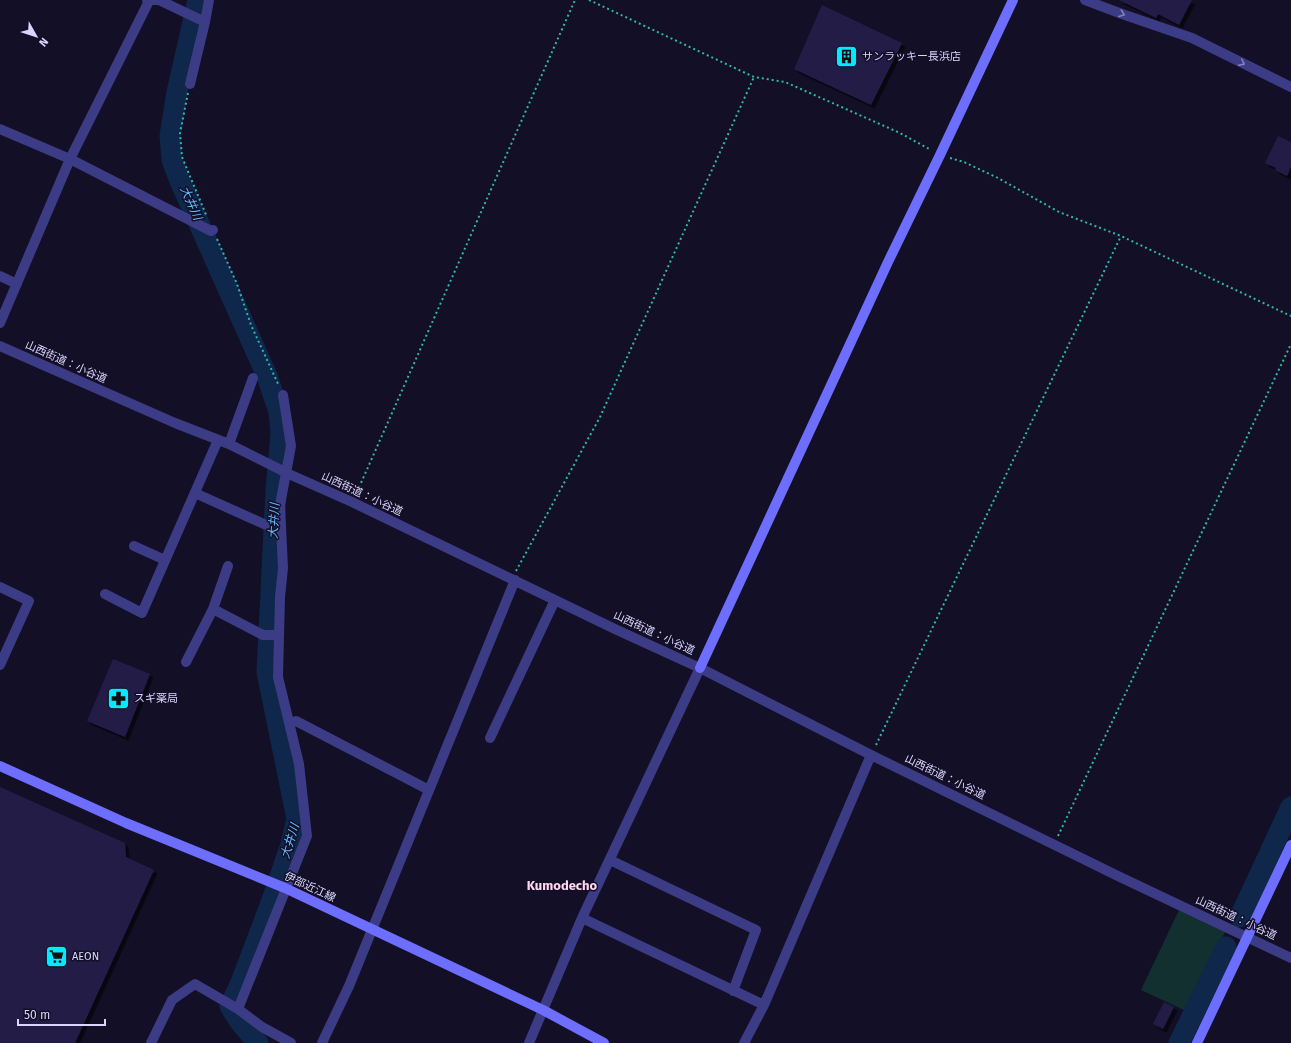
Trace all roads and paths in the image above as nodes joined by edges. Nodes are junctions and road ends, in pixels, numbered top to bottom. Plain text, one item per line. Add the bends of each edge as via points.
1 (148, 0) edge
2 (209, 0) edge
3 (575, 0) edge
4 (589, 0) edge
5 (1012, 0) edge
6 (1085, 0) edge
7 (206, 22) junction
8 (754, 77) junction
9 (190, 84) joint
10 (1291, 86) edge
11 (0, 129) edge
12 (940, 156) junction
13 (70, 159) junction
14 (213, 230) junction
15 (1121, 236) junction
16 (0, 276) edge
17 (17, 284) junction
18 (1291, 316) edge
19 (0, 323) edge
20 (1291, 344) edge
21 (0, 346) edge
22 (254, 378) dead end
23 (283, 395) joint
24 (218, 440) junction
25 (229, 444) junction
26 (286, 472) junction
27 (195, 493) junction
28 (352, 502) junction
29 (266, 524) dead end
30 (134, 546) dead end
31 (165, 560) junction
32 (228, 566) dead end
33 (514, 580) junction
34 (0, 587) edge
35 (105, 594) dead end
36 (555, 600) junction
37 (213, 609) junction
38 (279, 634) junction
39 (3, 650) edge
40 (186, 662) dead end
41 (0, 665) edge
42 (700, 668) junction
43 (289, 723) junction
44 (490, 738) dead end
45 (872, 756) junction
46 (0, 766) edge
47 (429, 790) junction
48 (1054, 844) junction
49 (1291, 845) edge
50 (610, 860) junction
51 (285, 888) junction
52 (582, 918) junction
53 (372, 929) junction
54 (1248, 937) junction
55 (1291, 958) edge
56 (733, 991) junction
57 (764, 1005) junction
58 (238, 1009) junction
59 (543, 1010) junction
60 (151, 1043) edge
61 (291, 1043) edge
62 (322, 1043) edge
63 (529, 1043) edge
64 (604, 1043) edge
65 (744, 1043) edge
66 (1197, 1043) edge

1 - 7 street via 159,0
1 - 13 street
2 - 7 street
3 - 28 path
4 - 8 path
5 - 12 street
6 -> 10 street via 1192,38
7 - 9 street
8 - 12 path via 785,82 900,133
8 - 33 path via 600,417
9 - 14 path via 180,133 182,158
11 - 13 street
12 - 15 path via 964,162 1059,212
12 - 42 street via 888,262
13 - 14 street
13 - 17 street
14 - 23 path via 237,284 251,325
15 - 18 path
15 - 45 path
16 - 17 street
17 - 19 street
20 - 48 path
21 - 24 street, 山西街道：小谷道
22 - 25 street
23 - 26 street via 291,446
24 - 25 street, 山西街道：小谷道
24 - 27 street
25 - 26 street, 山西街道：小谷道
26 - 28 street, 山西街道：小谷道
26 - 38 street via 280,505 283,568
27 - 29 street
27 - 31 street
28 - 33 street, 山西街道：小谷道
30 - 31 street
31 - 35 street via 142,613
32 - 37 street
33 - 36 street, 山西街道：小谷道
33 - 47 street
34 - 39 street via 29,601
36 - 42 street, 山西街道：小谷道
36 - 44 street
37 - 38 street via 263,635
37 - 40 street
38 - 43 street via 278,677
39 - 41 street
42 - 45 street, 山西街道：小谷道
42 - 50 street
43 - 47 street via 296,721
43 - 51 street via 299,764 307,836
45 - 48 street, 山西街道：小谷道
45 - 57 street
46 - 51 street, 伊部近江線 via 126,823
47 - 53 street
48 - 54 street, 山西街道：小谷道
49 - 54 street
50 - 52 street
50 - 56 street via 756,930
51 - 53 street, 伊部近江線
51 - 58 street
52 - 56 street
52 - 59 street
53 - 59 street, 伊部近江線
53 - 62 street
54 - 55 street, 山西街道：小谷道
54 - 66 street
56 - 57 street
57 - 65 street
58 - 60 street via 195,984 172,1000
58 - 61 street via 262,1027
59 - 63 street
59 - 64 street, 伊部近江線

